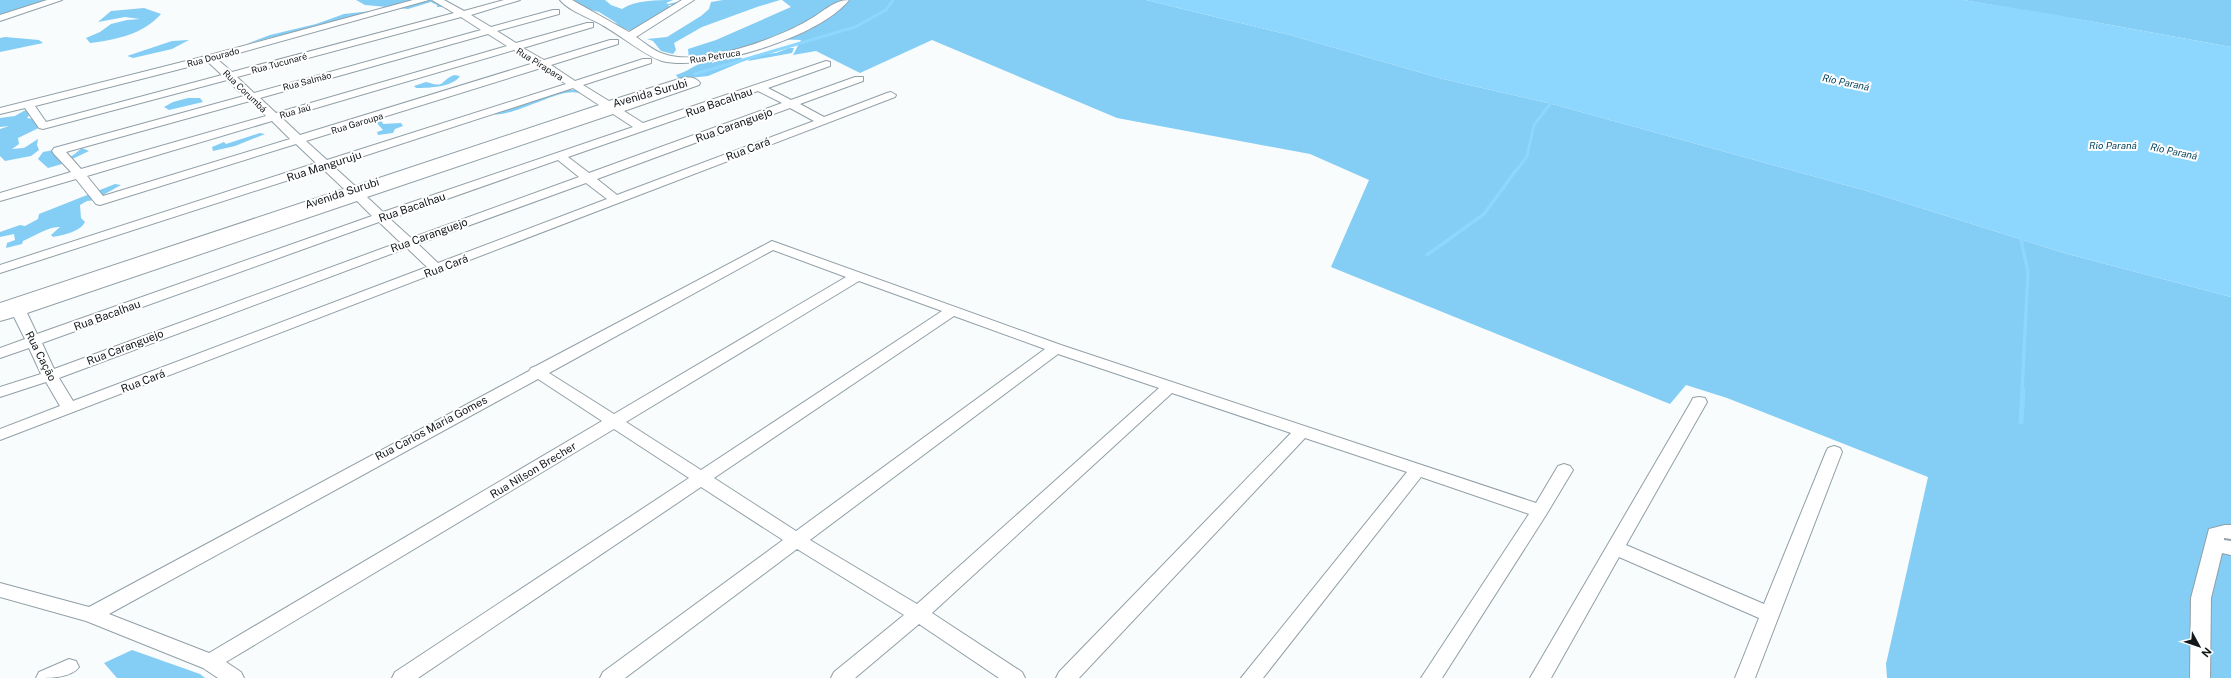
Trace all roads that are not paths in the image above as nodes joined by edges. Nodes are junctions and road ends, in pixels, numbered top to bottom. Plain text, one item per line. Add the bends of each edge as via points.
1 (57, 0) edge
2 (424, 0) edge
3 (437, 0) edge
4 (515, 0) edge
5 (564, 0) edge
6 (689, 0) edge
7 (844, 0) edge
8 (556, 12) dead end
9 (463, 14) junction
10 (0, 18) edge
11 (590, 25) dead end
12 (489, 31) junction
13 (630, 36) junction
14 (614, 42) dead end
15 (514, 47) junction
16 (210, 58) junction
17 (647, 61) dead end
18 (826, 64) dead end
19 (542, 66) junction
20 (230, 76) junction
21 (859, 79) dead end
22 (576, 85) junction
23 (759, 87) junction
24 (891, 95) dead end
25 (249, 97) junction
26 (28, 104) junction
27 (791, 104) junction
28 (609, 108) junction
29 (0, 111) edge
30 (273, 118) junction
31 (823, 121) junction
32 (643, 128) junction
33 (299, 140) junction
34 (560, 156) junction
35 (326, 165) junction
36 (79, 174) junction
37 (586, 178) junction
38 (355, 193) junction
39 (0, 197) edge
40 (616, 200) junction
41 (382, 218) junction
42 (410, 242) junction
43 (0, 269) edge
44 (437, 269) junction
45 (856, 277) junction
46 (10, 307) edge
47 (952, 311) junction
48 (0, 317) edge
49 (33, 342) junction
50 (1056, 348) junction
51 (0, 353) edge
52 (536, 371) junction
53 (50, 376) junction
54 (1169, 387) junction
55 (0, 392) edge
56 (1699, 402) dead end
57 (70, 409) junction
58 (614, 422) junction
59 (1301, 432) junction
60 (0, 435) edge
61 (1834, 452) dead end
62 (1418, 470) junction
63 (1564, 470) dead end
64 (701, 478) junction
65 (1540, 511) junction
66 (2231, 532) edge
67 (796, 540) junction
68 (2223, 546) edge
69 (1615, 548) junction
70 (0, 590) edge
71 (918, 614) junction
72 (91, 615) junction
73 (1770, 615) junction
74 (210, 662) junction
75 (69, 667) dead end
76 (2201, 677) edge
77 (46, 678) edge
78 (234, 678) edge
79 (402, 678) edge
80 (610, 678) edge
81 (840, 678) edge
82 (1015, 678) edge
83 (1066, 678) edge
84 (1251, 678) edge
85 (1431, 678) edge
86 (1540, 678) edge
87 (1745, 678) edge

1 - 10 street
2 - 16 street, Rua Dourado
3 - 9 street, Rua Pirapara
4 - 9 street, Rua Tucunaré
5 - 13 street, Rua Petruca
6 - 13 street
7 - 13 street, Rua Petruca via 836,8 783,37 712,58 683,61 663,58
8 - 12 street, Rua Salmão
9 - 12 street, Rua Pirapara
9 - 20 street, Rua Tucunaré
11 - 15 street, Rua Jaú
12 - 15 street, Rua Pirapara
12 - 25 street, Rua Salmão
14 - 19 street, Rua Garoupa
15 - 19 street, Rua Pirapara
15 - 30 street, Rua Jaú
16 - 20 street, Rua Corumbá
16 - 26 street, Rua Dourado
17 - 22 street, Rua Manguruju
18 - 23 street, Rua Bacalhau
19 - 22 street, Rua Pirapara
19 - 33 street, Rua Garoupa
20 - 25 street, Rua Corumbá
20 - 26 street, Rua Tucunaré via 42,126
21 - 27 street, Rua Caranguejo
22 - 28 street, Rua Pirapara
22 - 35 street, Rua Manguruju
23 - 27 street
23 - 32 street, Rua Bacalhau
24 - 31 street, Rua Cará
25 - 30 street, Rua Corumbá
25 - 36 street, Rua Salmão via 58,151
26 - 29 street, Rua Dourado
27 - 31 street
27 - 37 street, Rua Caranguejo
28 - 28 street, Avenida Surubi via 695,82 679,82
28 - 32 street, Rua Pirapara
28 - 38 street, Avenida Surubi
30 - 33 street, Rua Corumbá
30 - 36 street, Rua Jaú
31 - 40 street, Rua Cará
32 - 34 street, Rua Bacalhau
33 - 35 street, Rua Corumbá
33 - 36 street, Rua Garoupa via 100,201
34 - 37 street
34 - 41 street, Rua Bacalhau
35 - 38 street, Rua Corumbá
35 - 43 street, Rua Manguruju
36 - 39 street, Rua Jaú
37 - 40 street
37 - 42 street, Rua Caranguejo
38 - 41 street, Rua Corumbá
38 - 46 street, Avenida Surubi
40 - 44 street, Rua Cará
41 - 42 street, Rua Corumbá
41 - 49 street, Rua Bacalhau
42 - 44 street, Rua Corumbá
42 - 53 street, Rua Caranguejo
44 - 57 street, Rua Cará
45 - 47 street
45 - 52 street, Rua Carlos Maria Gomes via 772,245
45 - 58 street, Rua Nilson Brecher
46 - 48 street, Avenida Surubi
46 - 49 street, Rua Cação
47 - 50 street
47 - 64 street
49 - 51 street, Rua Bacalhau
49 - 53 street, Rua Cação
50 - 54 street
50 - 67 street
52 - 58 street
52 - 72 street, Rua Carlos Maria Gomes
53 - 55 street, Rua Caranguejo
53 - 57 street, Rua Cação
54 - 59 street
54 - 71 street
56 - 69 street
57 - 60 street, Rua Cará
58 - 64 street
58 - 74 street, Rua Nilson Brecher
59 - 62 street
59 - 83 street
61 - 73 street
62 - 65 street
62 - 84 street
63 - 65 street
64 - 67 street
64 - 79 street
65 - 85 street
66 - 68 street via 2215,534
67 - 71 street
67 - 80 street
68 - 76 street via 2202,598
69 - 73 street
69 - 86 street
70 - 72 street
71 - 81 street
71 - 82 street
72 - 74 street
73 - 87 street
74 - 78 street
75 - 77 street

